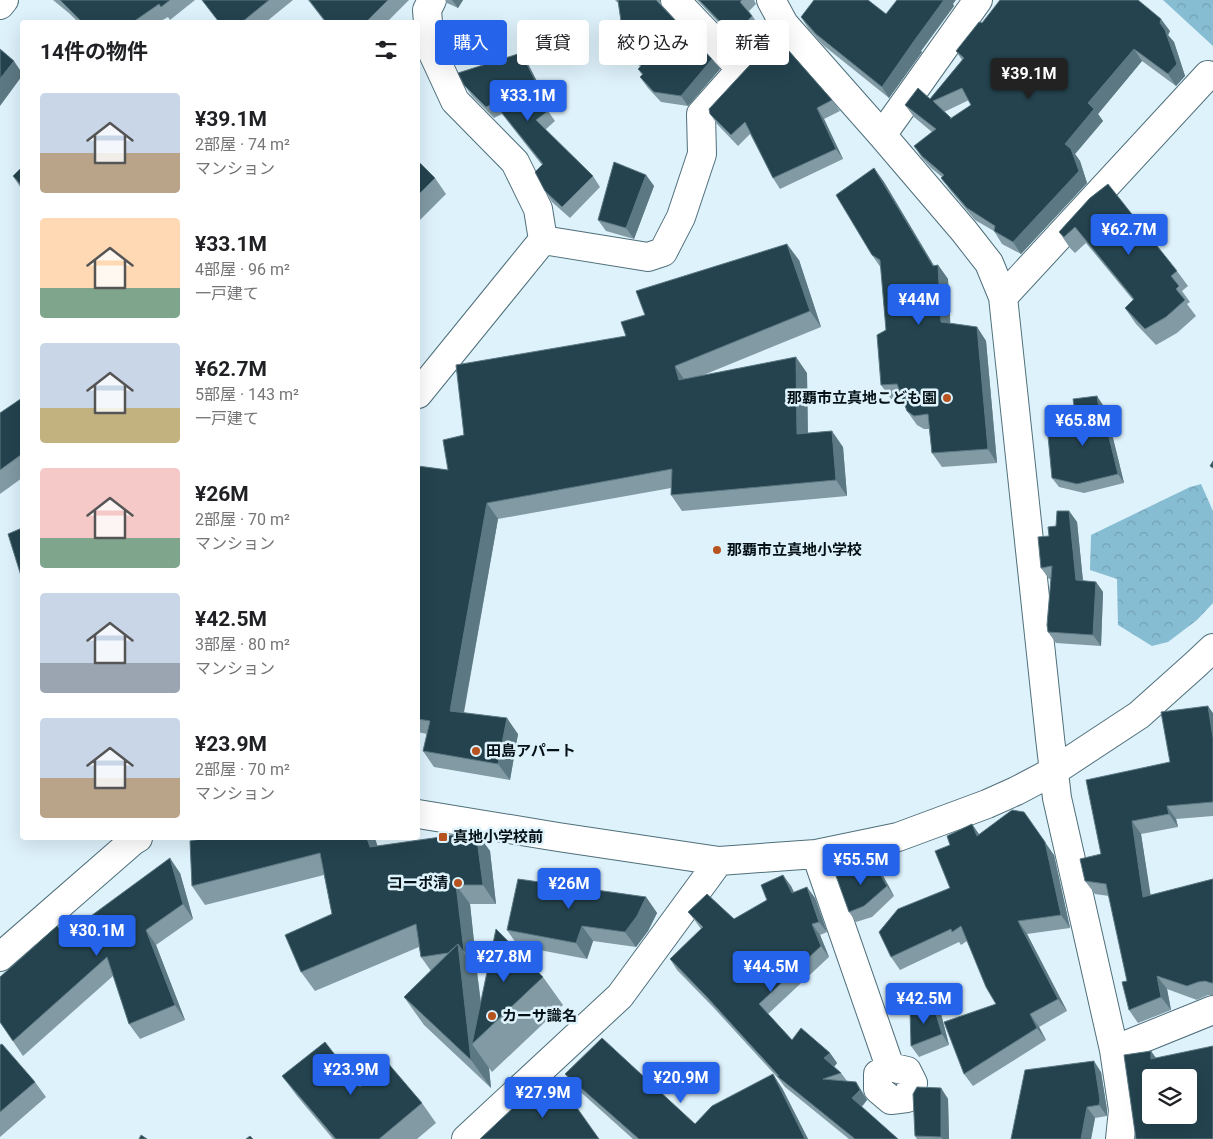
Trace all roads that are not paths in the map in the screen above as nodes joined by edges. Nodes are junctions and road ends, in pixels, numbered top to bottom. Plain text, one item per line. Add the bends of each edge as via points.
1 (4, 0) edge
2 (432, 0) edge
3 (675, 0) edge
4 (771, 0) edge
5 (978, 0) edge
6 (0, 5) edge
7 (782, 20) edge
8 (789, 30) edge
9 (745, 65) edge
10 (741, 69) junction
11 (1208, 75) dead end
12 (882, 135) junction
13 (543, 240) junction
14 (1002, 297) junction
15 (420, 392) edge
16 (1213, 648) edge
17 (1054, 771) junction
18 (420, 814) edge
19 (135, 840) edge
20 (816, 854) junction
21 (719, 860) junction
22 (0, 957) edge
23 (1213, 1010) edge
24 (1114, 1050) junction
25 (890, 1067) dead end
26 (466, 1139) edge
27 (1120, 1139) edge

1 - 6 street
2 - 13 street via 428,10 430,48 455,101 515,162 538,209
3 - 10 street
4 - 7 street
5 - 12 street
8 - 12 street
9 - 10 street
10 - 13 street via 701,114 702,154 681,216 663,252 648,257
11 - 14 street
12 - 14 street via 989,263
13 - 15 street
14 - 17 street
16 - 17 street via 1139,715
17 - 20 street via 987,804 898,837
17 - 24 street via 1057,798
18 - 21 street
19 - 22 street
20 - 21 street
20 - 25 street
21 - 26 street via 620,996
23 - 24 street
24 - 27 street via 1123,1110

